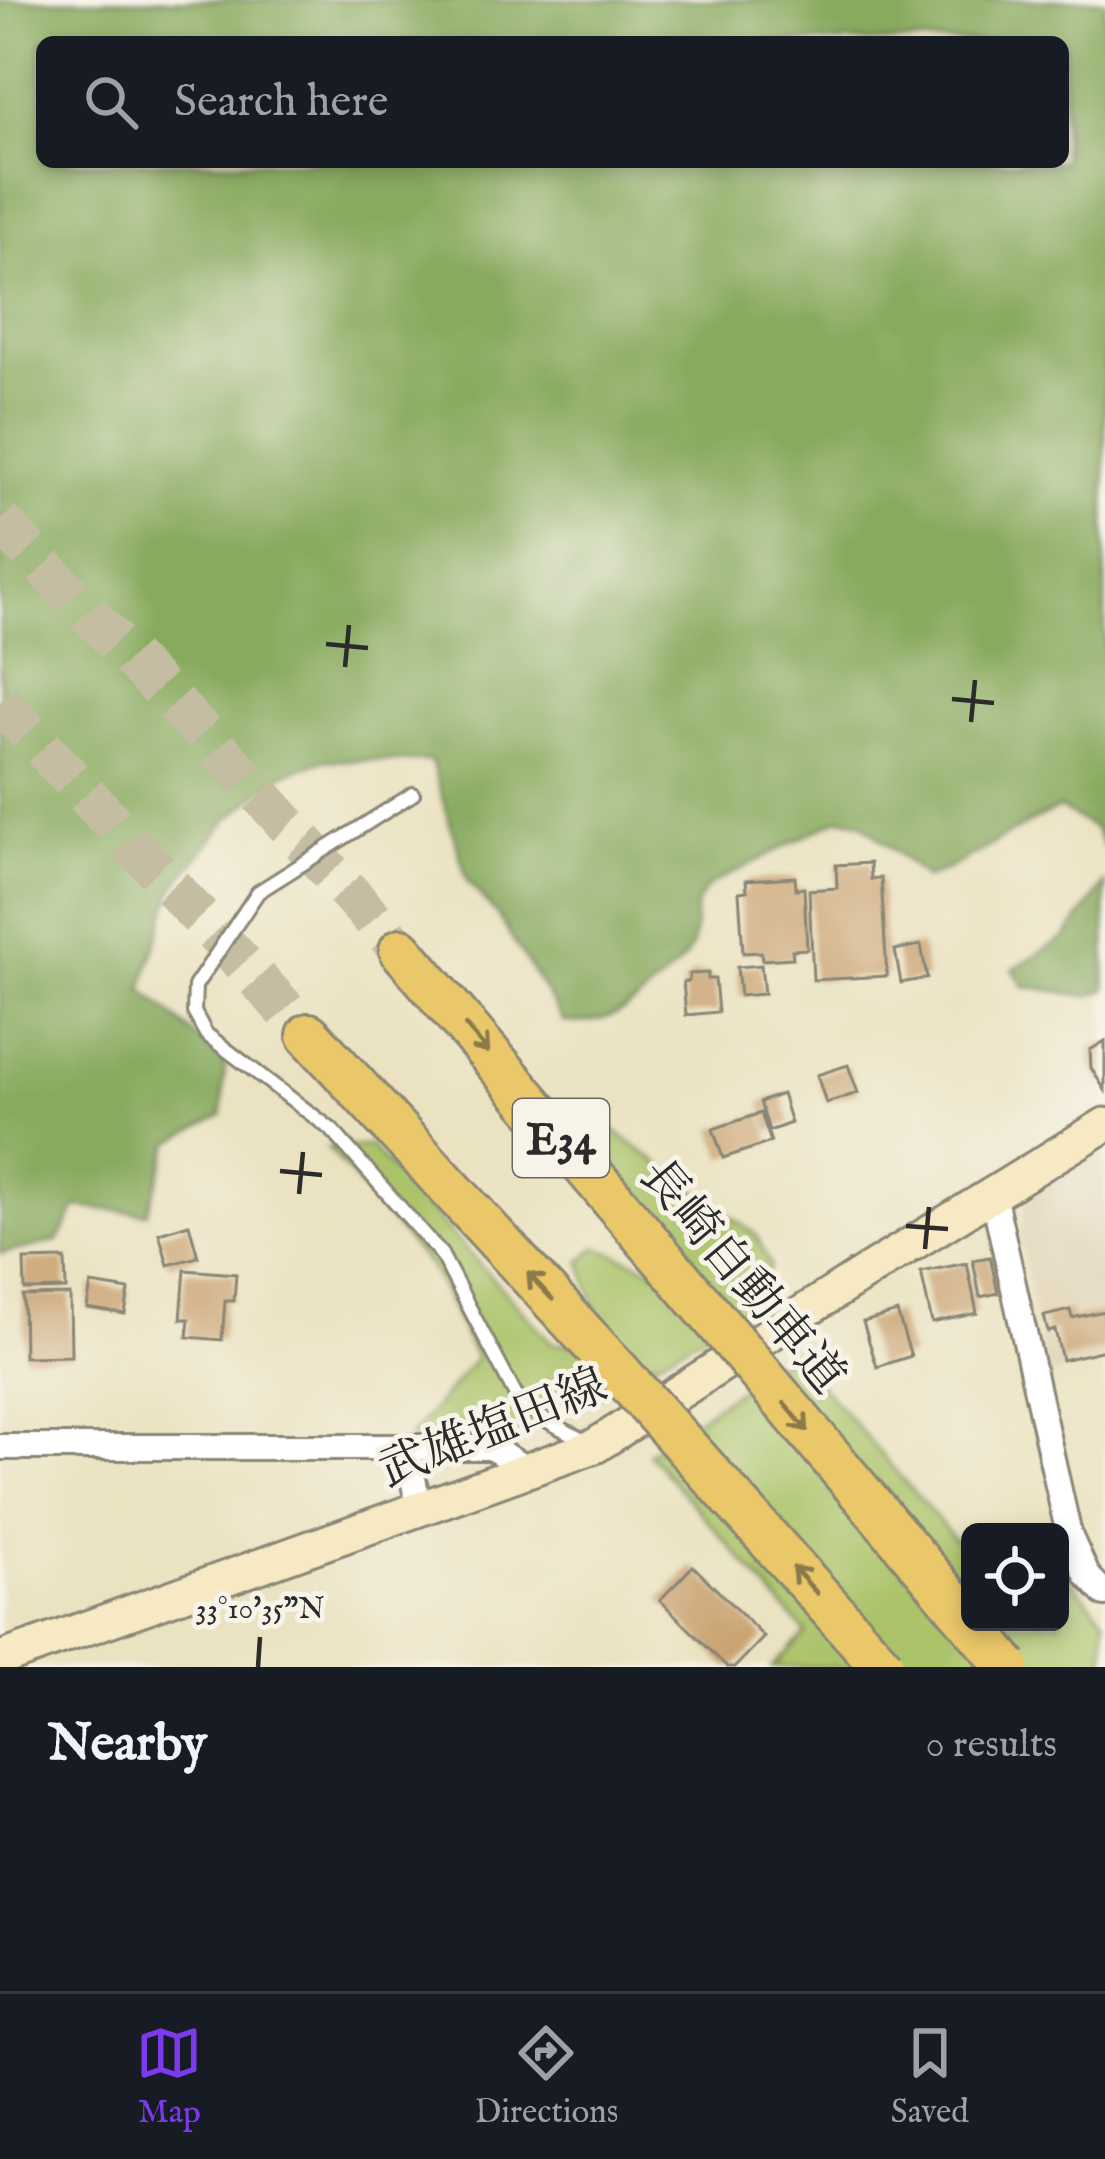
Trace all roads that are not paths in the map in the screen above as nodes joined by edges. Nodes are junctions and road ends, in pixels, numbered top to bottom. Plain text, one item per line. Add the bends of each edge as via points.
1 (413, 794) dead end
2 (401, 950) tunnel mouth
3 (309, 1035) tunnel mouth
4 (1105, 1125) edge
5 (993, 1193) junction
6 (595, 1446) junction
7 (0, 1447) edge
8 (406, 1448) junction
9 (529, 1471) junction
10 (420, 1510) junction
11 (1105, 1594) edge
12 (0, 1659) edge
13 (883, 1667) edge
14 (1008, 1667) edge

1 - 6 lane via 258,892 195,986 194,1012 206,1034 332,1130 441,1254 516,1396
2 -> 14 highway, 長崎自動車道 / E34, bridge
13 -> 3 highway, E34, bridge
4 - 5 main road, 武雄塩田線
5 - 6 main road, 武雄塩田線
5 - 11 street via 1069,1535
6 - 9 main road, 武雄塩田線
7 - 8 street
8 - 9 street via 491,1447
8 - 10 street
9 - 10 main road, 武雄塩田線
10 - 12 main road, 武雄塩田線

